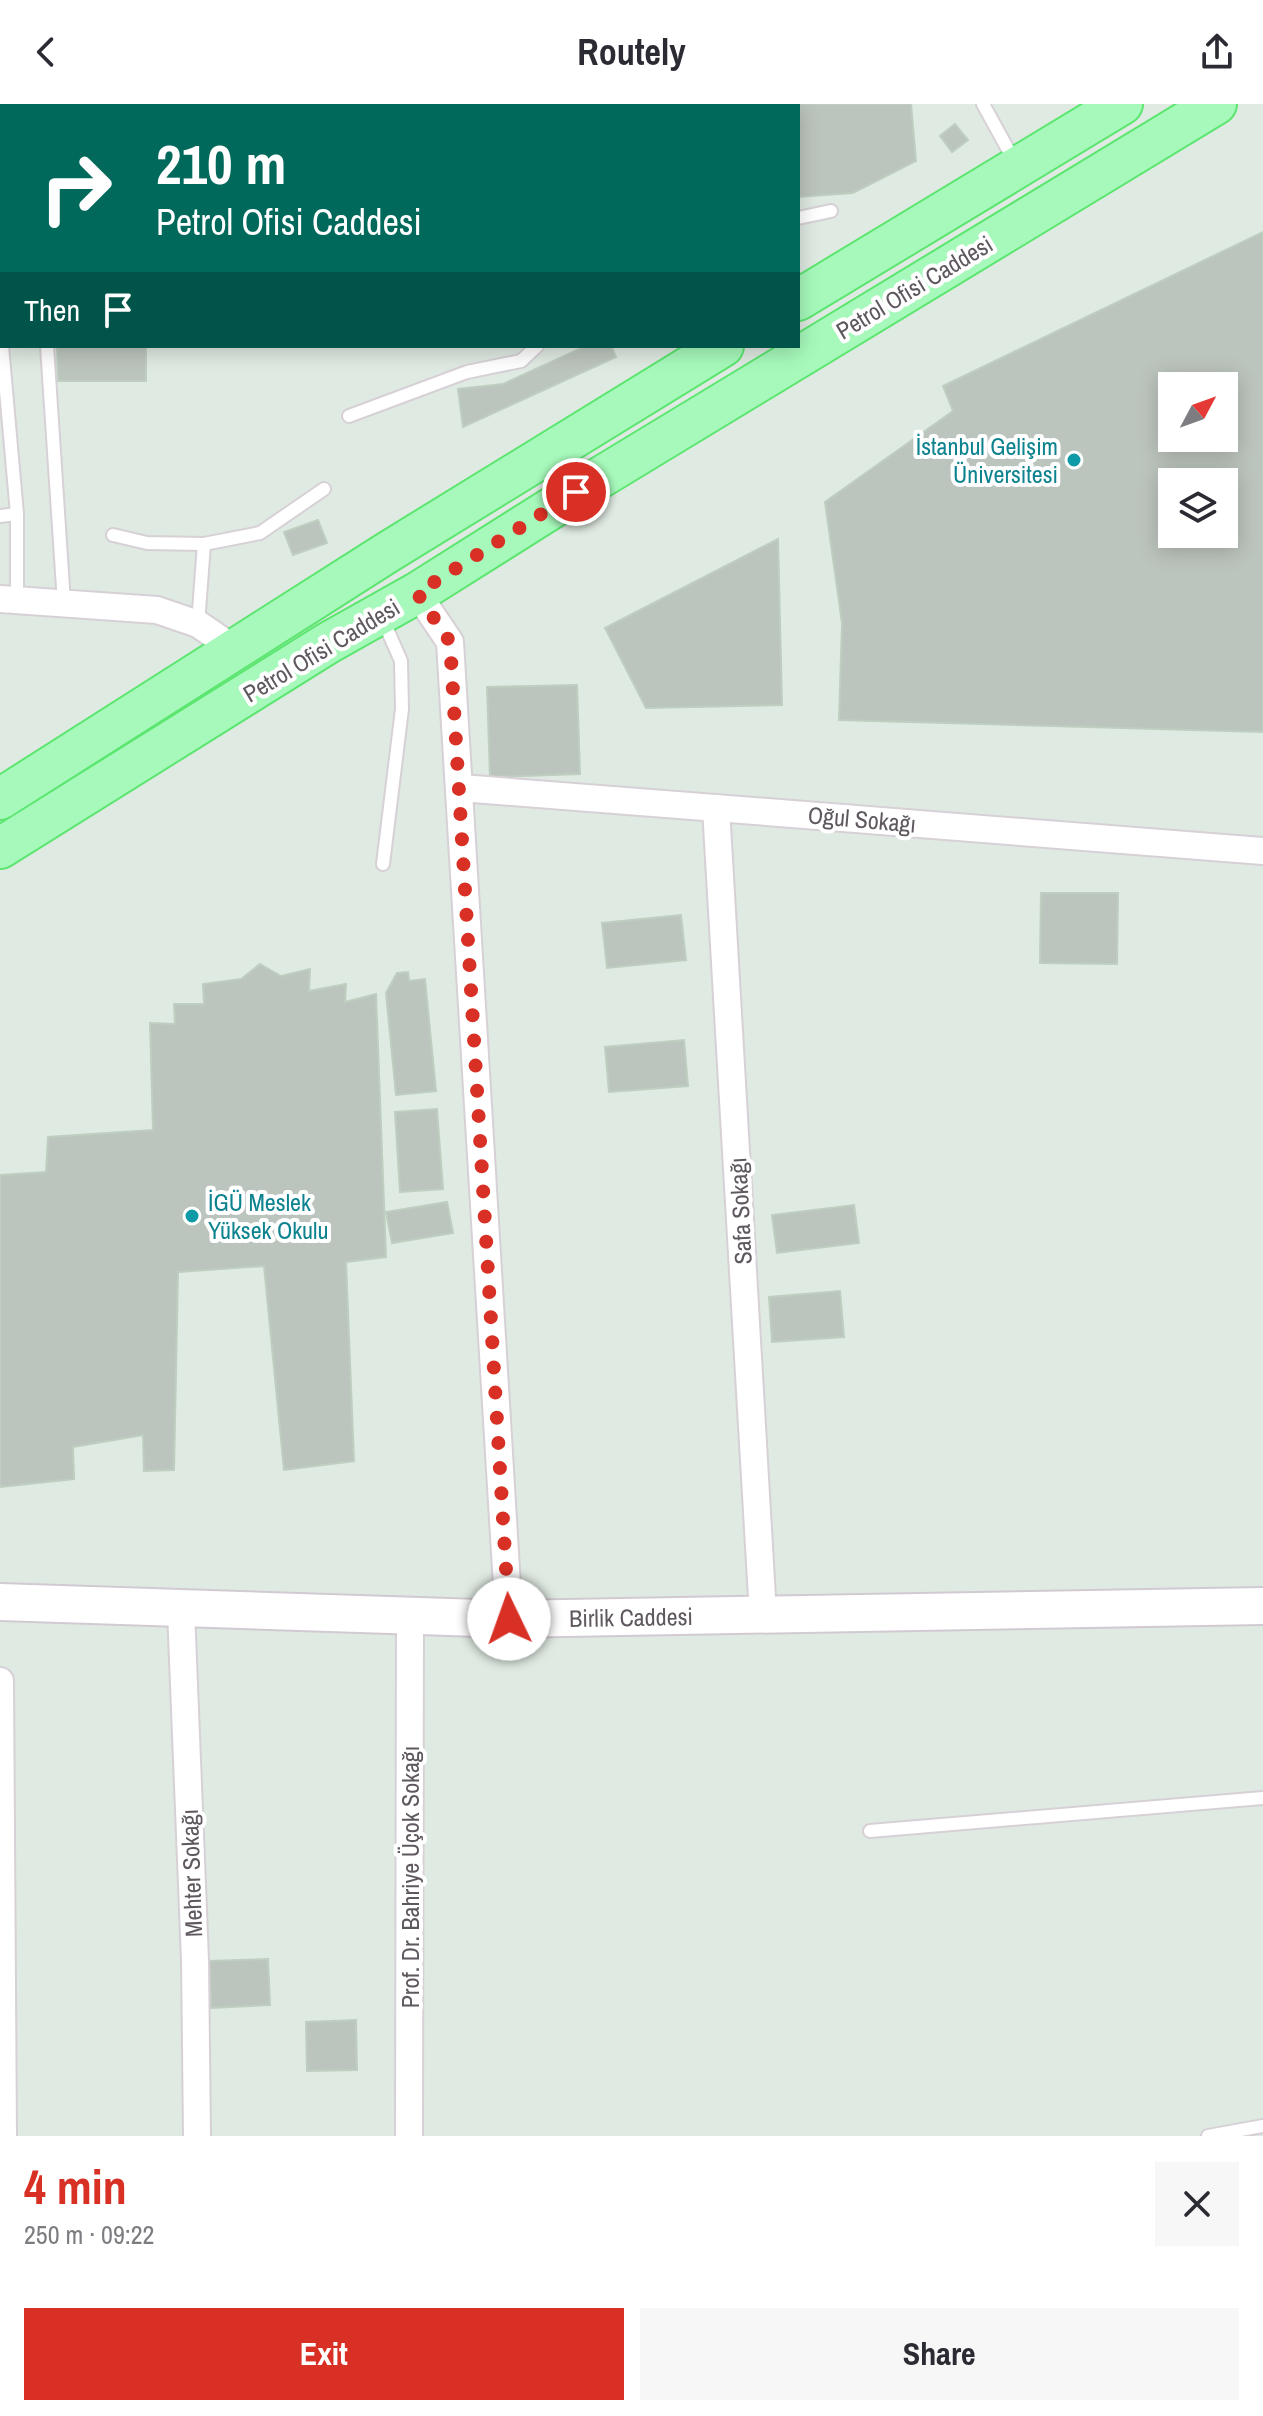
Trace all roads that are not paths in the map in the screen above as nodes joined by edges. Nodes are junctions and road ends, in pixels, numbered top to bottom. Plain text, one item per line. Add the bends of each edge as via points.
1 (983, 104) edge
2 (1122, 104) edge
3 (1216, 104) edge
4 (1017, 167) junction
5 (831, 211) dead end
6 (800, 218) edge
7 (800, 299) edge
8 (2, 348) edge
9 (47, 348) edge
10 (535, 348) edge
11 (720, 348) edge
12 (349, 416) dead end
13 (324, 489) dead end
14 (17, 514) junction
15 (0, 516) edge
16 (113, 535) dead end
17 (204, 544) junction
18 (388, 552) junction
19 (417, 593) junction
20 (8, 599) edge
21 (64, 603) junction
22 (381, 613) junction
23 (198, 624) junction
24 (236, 650) junction
25 (461, 788) junction
26 (0, 799) edge
27 (716, 808) junction
28 (0, 848) edge
29 (1263, 851) edge
30 (383, 864) dead end
31 (0, 1602) edge
32 (1263, 1606) edge
33 (181, 1610) junction
34 (763, 1615) junction
35 (410, 1618) junction
36 (509, 1619) junction
37 (0, 1681) edge
38 (1263, 1798) edge
39 (870, 1831) dead end
40 (1263, 2126) edge
41 (3, 2136) edge
42 (197, 2136) edge
43 (409, 2136) edge
44 (1208, 2136) edge

1 - 4 lane
2 - 4 main road, Petrol Ofisi Caddesi
3 - 19 main road, Petrol Ofisi Caddesi
4 - 7 main road, Petrol Ofisi Caddesi
5 - 6 lane
8 - 14 lane
9 - 21 lane
10 - 12 lane via 521,361 467,372
11 - 18 main road, Petrol Ofisi Caddesi
13 - 17 lane via 260,533
14 - 15 lane
14 - 20 lane
16 - 17 lane via 147,543
17 - 23 lane
18 - 19 main road
18 - 24 main road, Petrol Ofisi Caddesi
19 - 22 main road, Petrol Ofisi Caddesi
19 - 25 street via 450,642
20 - 21 street
21 - 23 street via 157,610
22 - 28 main road, Petrol Ofisi Caddesi
22 - 30 lane via 401,661 402,709
23 - 24 street
24 - 26 main road, Petrol Ofisi Caddesi
25 - 27 street, Oğul Sokağı
25 - 36 street
27 - 29 street, Oğul Sokağı
27 - 34 street, Safa Sokağı
31 - 33 street, Birlik Caddesi
32 - 34 street, Birlik Caddesi
33 - 35 street, Birlik Caddesi
33 - 42 street, Mehter Sokağı
34 - 36 street, Birlik Caddesi
35 - 36 street, Birlik Caddesi
35 - 43 street, Prof. Dr. Bahriye Üçok Sokağı
37 - 41 street
38 - 39 lane
40 - 44 lane

